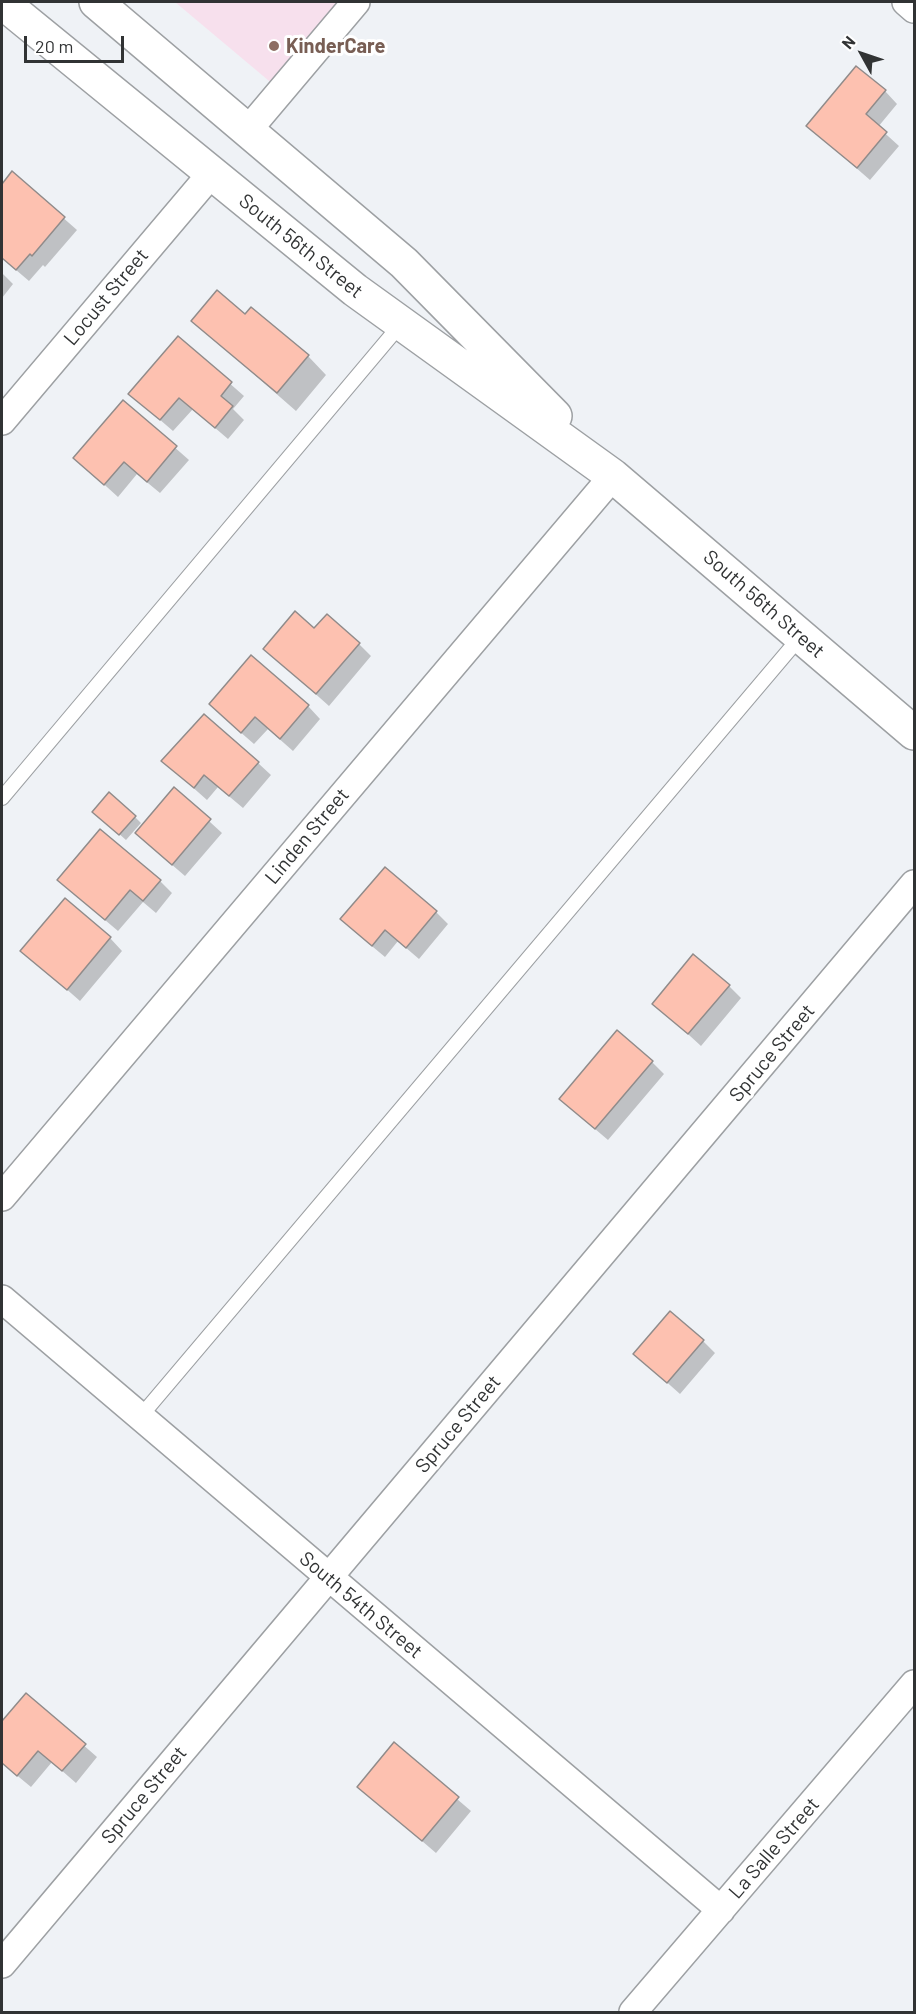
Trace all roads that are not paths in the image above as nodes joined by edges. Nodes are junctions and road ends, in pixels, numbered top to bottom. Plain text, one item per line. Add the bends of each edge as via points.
1 (96, 2) edge
2 (356, 2) edge
3 (906, 2) edge
4 (915, 9) edge
5 (8, 11) edge
6 (248, 130) junction
7 (211, 174) junction
8 (401, 324) junction
9 (2, 421) edge
10 (613, 476) junction
11 (801, 636) junction
12 (915, 733) edge
13 (2, 798) edge
14 (915, 884) edge
15 (2, 1197) edge
16 (2, 1299) edge
17 (140, 1417) junction
18 (329, 1577) junction
19 (915, 1684) edge
20 (721, 1910) junction
21 (2, 1964) edge
22 (647, 2008) edge

1 - 6 main road, South 56th Street
2 - 6 street
3 - 4 street
5 - 7 main road, South 56th Street
6 - 10 main road, South 56th Street via 404,263
7 - 8 main road, South 56th Street
7 - 9 street, Locust Street
8 - 10 main road, South 56th Street
8 - 13 lane
10 - 11 main road, South 56th Street
10 - 15 street, Linden Street
11 - 12 main road, South 56th Street
11 - 17 lane
14 - 18 street, Spruce Street
16 - 17 street, South 54th Street
17 - 18 street, South 54th Street
18 - 20 street, South 54th Street
18 - 21 street, Spruce Street
19 - 20 street, La Salle Street
20 - 22 street, La Salle Street

